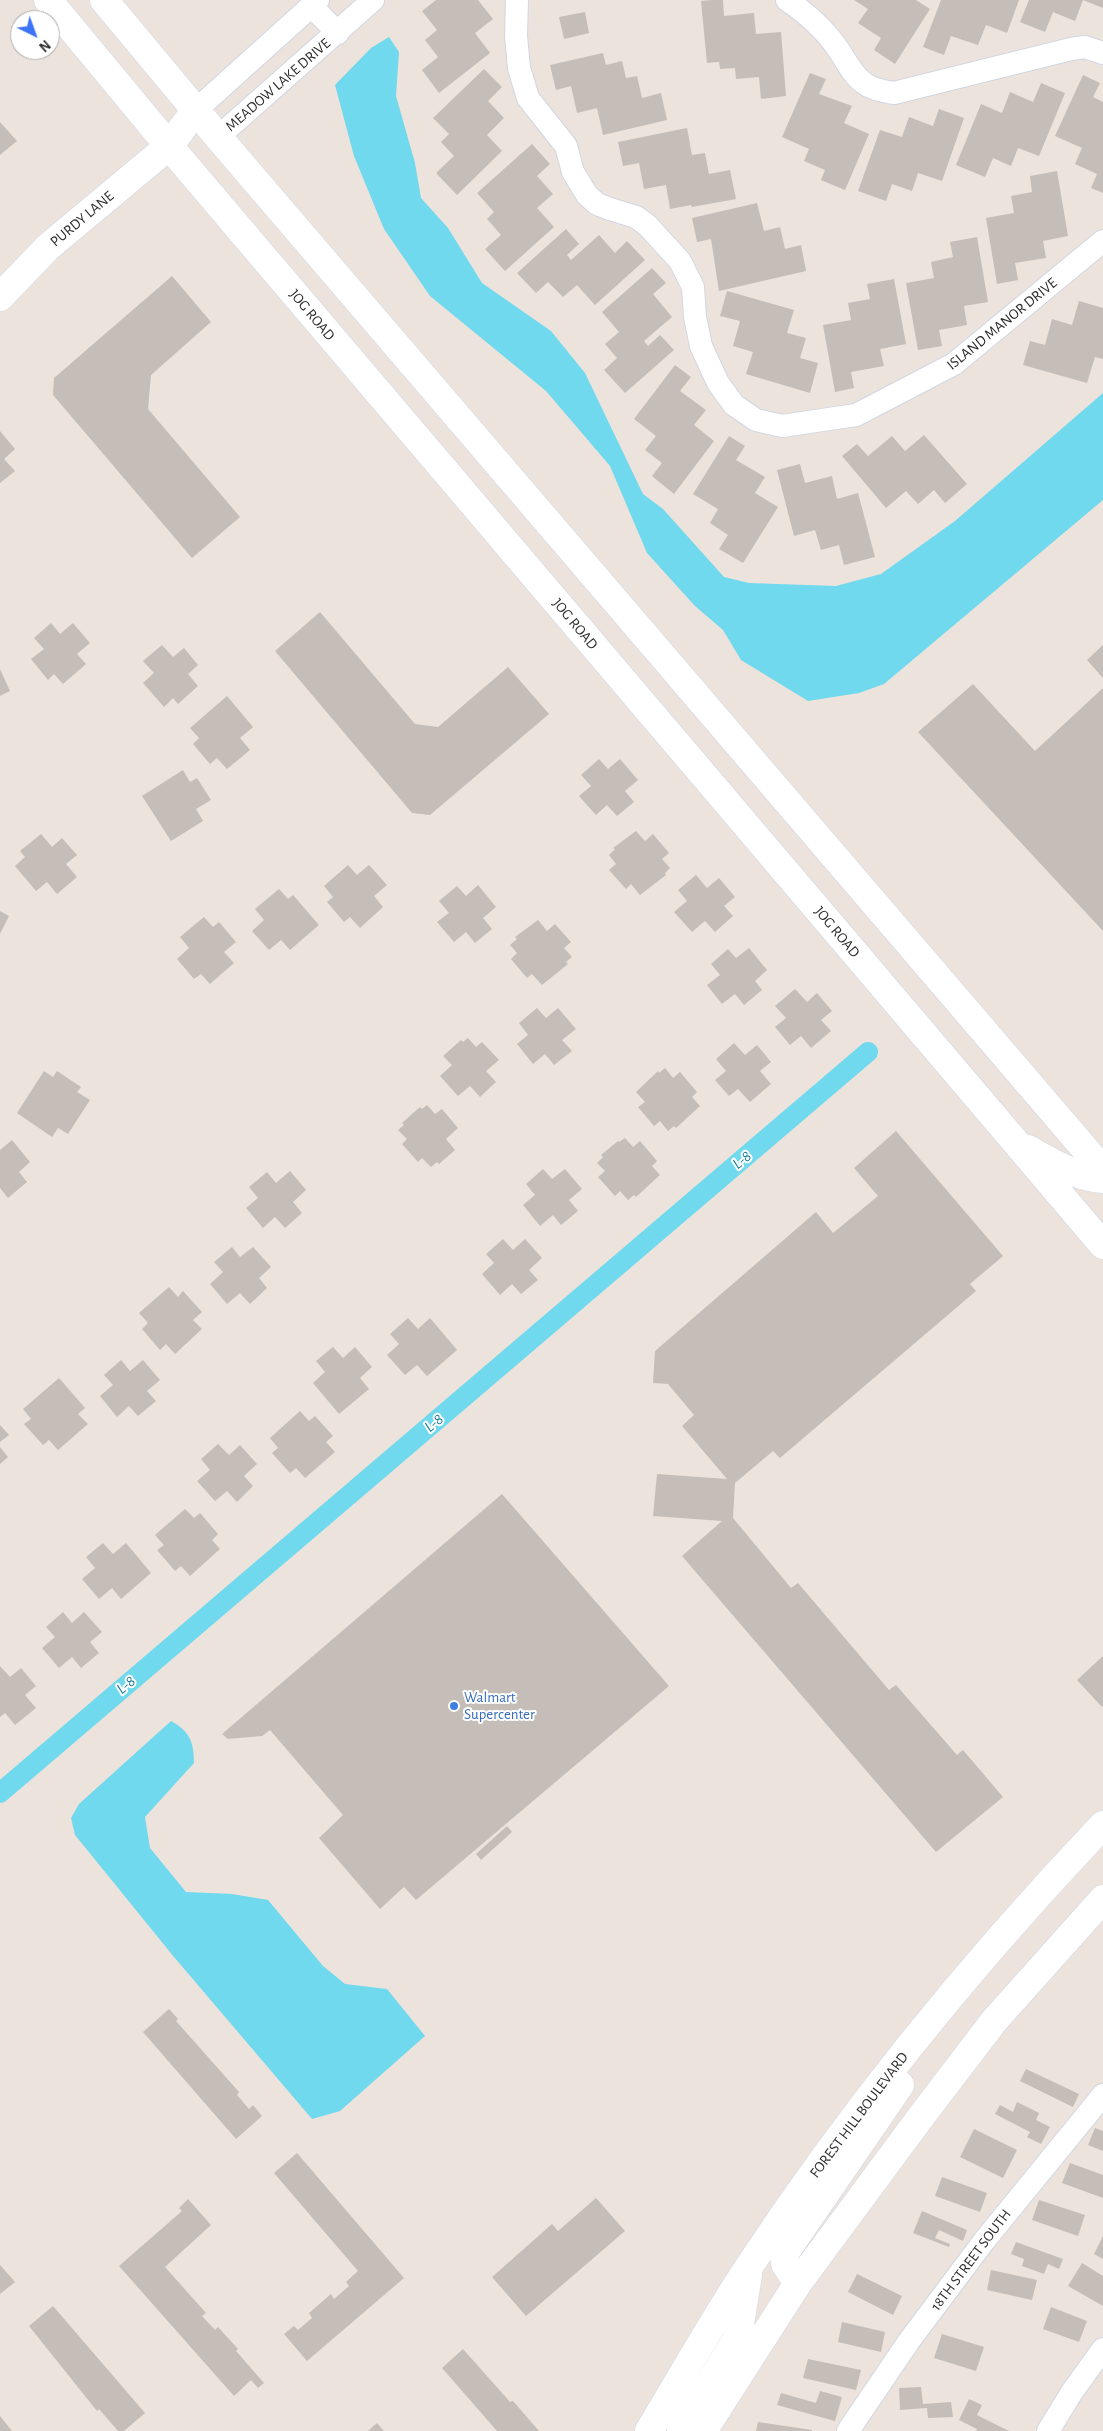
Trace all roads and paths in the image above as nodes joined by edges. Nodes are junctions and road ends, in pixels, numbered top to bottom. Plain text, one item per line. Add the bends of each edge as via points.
1 (48, 0) edge
2 (104, 0) edge
3 (373, 0) edge
4 (517, 0) edge
5 (787, 0) edge
6 (314, 3) edge
7 (338, 33) junction
8 (1103, 53) edge
9 (196, 110) junction
10 (218, 137) junction
11 (169, 146) junction
12 (1103, 241) edge
13 (0, 297) edge
14 (1014, 1141) junction
15 (1103, 1170) edge
16 (1103, 1179) edge
17 (1070, 1207) junction
18 (1103, 1218) edge
19 (1103, 1246) edge
20 (1103, 1824) edge
21 (1103, 1899) edge
22 (956, 1991) junction
23 (1103, 2095) edge
24 (749, 2267) junction
25 (798, 2283) junction
26 (1103, 2349) edge
27 (649, 2431) edge
28 (680, 2431) edge
29 (703, 2431) edge
30 (848, 2431) edge
31 (1048, 2431) edge

1 - 11 main road, JOG ROAD
2 - 9 main road
3 - 7 street, MEADOW LAKE DRIVE
4 - 12 street, ISLAND MANOR DRIVE via 519,68 528,98 566,146 573,172 587,195 598,204 636,217 680,261 693,287 697,332 718,383 734,405 756,420 782,426 856,415 926,381 954,364
5 - 8 street via 817,24 853,72 875,90 894,93 1071,49 1085,48
6 - 7 street, MEADOW LAKE DRIVE
6 - 9 street, MEADOW LAKE DRIVE
7 - 10 street, MEADOW LAKE DRIVE
9 - 10 main road
9 - 11 main road, PURDY LANE
10 - 11 main road, PURDY LANE
10 - 15 main road
11 - 13 main road, PURDY LANE via 48,248
11 - 14 main road, JOG ROAD
14 - 16 main road via 1067,1171
14 - 17 main road, JOG ROAD
17 - 18 main road
17 - 19 main road, JOG ROAD
20 - 22 main road, FOREST HILL BOULEVARD via 1033,1898
21 - 25 main road via 994,2021
22 - 24 main road, FOREST HILL BOULEVARD via 836,2141
22 - 25 main road via 885,2109 784,2254 785,2264
23 - 30 street, 18TH STREET SOUTH via 984,2241
24 - 27 main road, FOREST HILL BOULEVARD
24 - 28 main road via 738,2337
25 - 29 main road
26 - 31 street

